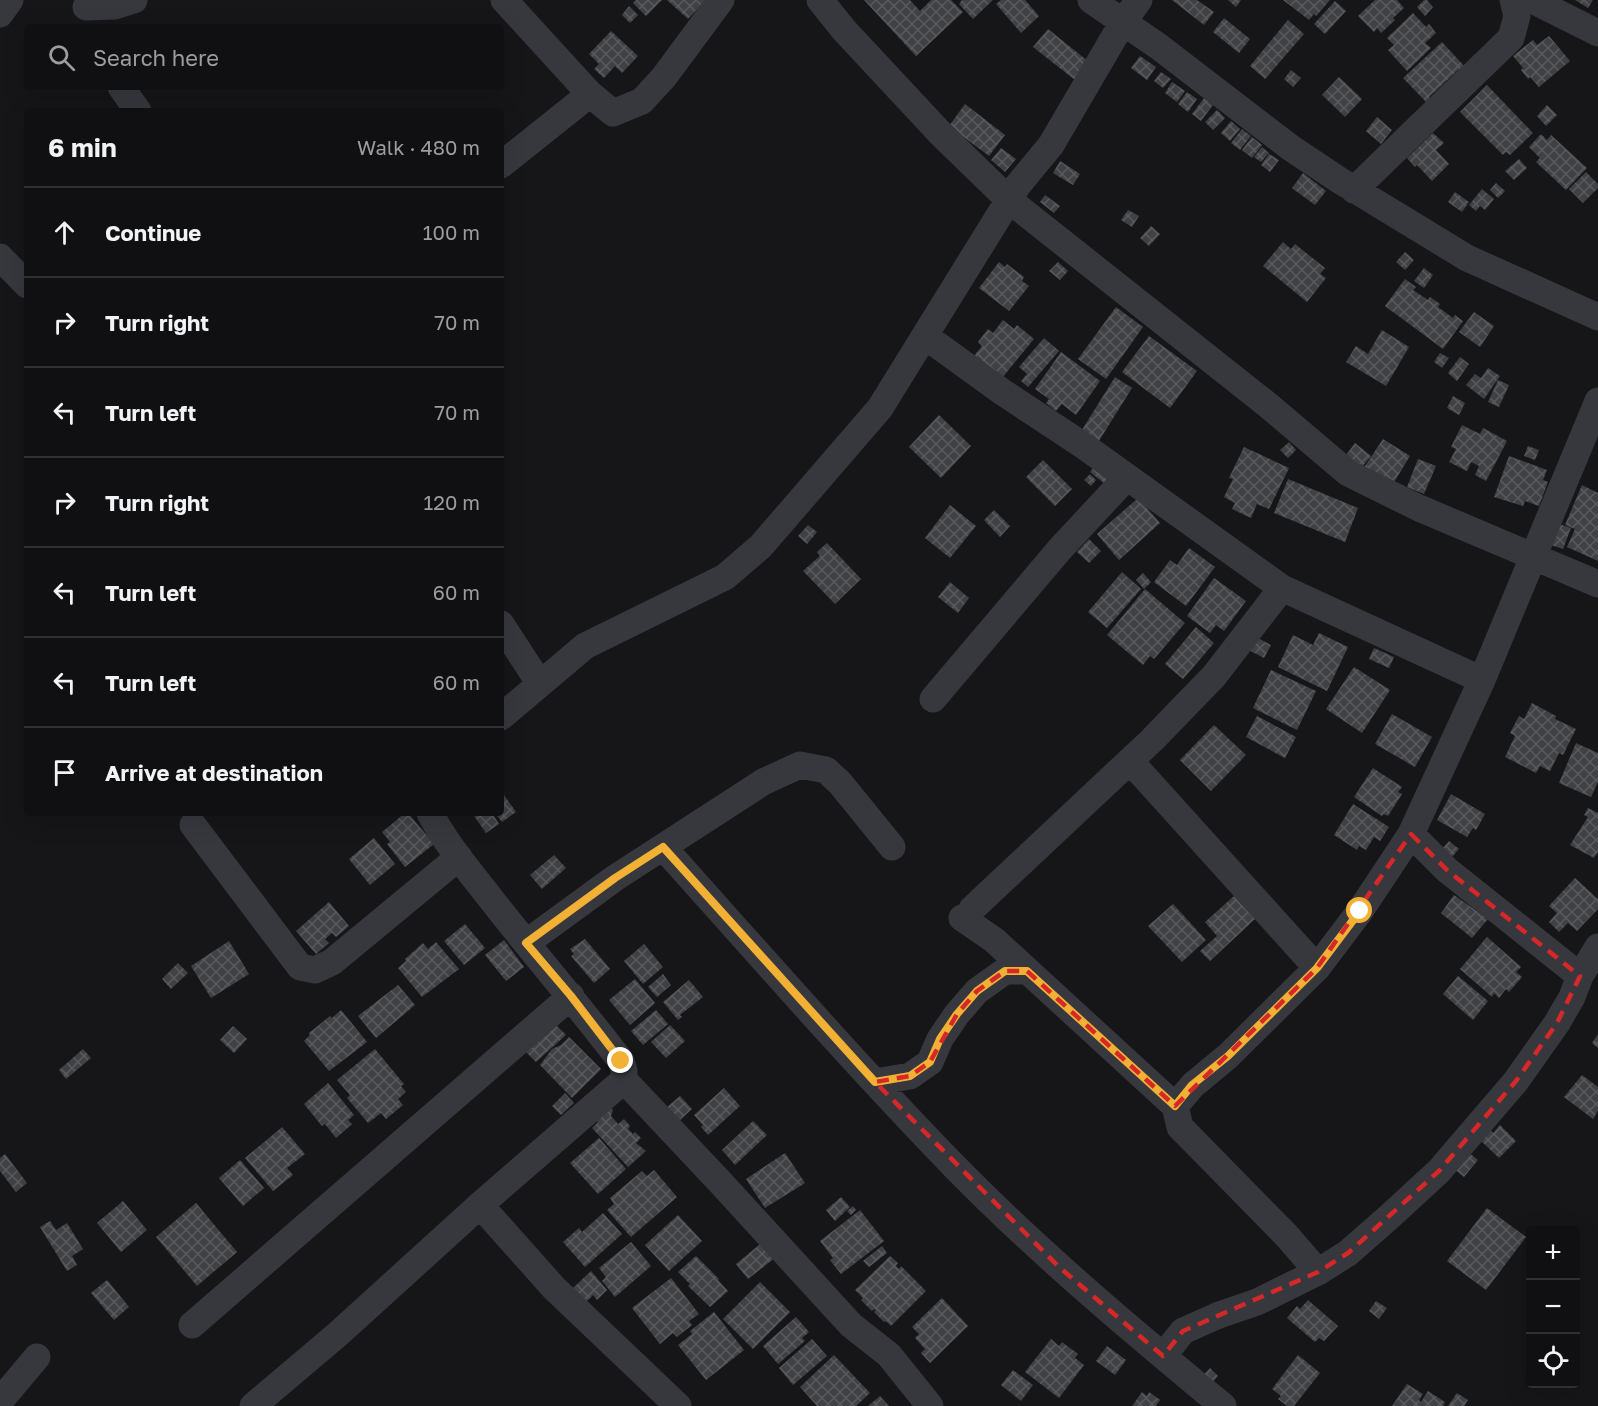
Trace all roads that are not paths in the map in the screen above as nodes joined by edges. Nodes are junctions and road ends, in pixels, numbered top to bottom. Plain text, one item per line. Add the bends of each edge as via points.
1 (10, 0) edge
2 (134, 0) edge
3 (504, 0) edge
4 (721, 0) edge
5 (820, 0) edge
6 (1090, 0) edge
7 (1139, 0) edge
8 (1512, 0) edge
9 (1532, 0) edge
10 (87, 11) edge
11 (0, 14) edge
12 (1123, 22) junction
13 (1598, 33) edge
14 (123, 90) edge
15 (590, 94) junction
16 (136, 108) edge
17 (504, 163) edge
18 (1354, 190) junction
19 (1009, 200) junction
20 (0, 257) edge
21 (24, 282) edge
22 (1598, 317) edge
23 (925, 336) junction
24 (1598, 402) edge
25 (1127, 477) junction
26 (1533, 556) junction
27 (1598, 584) edge
28 (1282, 588) junction
29 (504, 629) edge
30 (1482, 680) junction
31 (540, 684) junction
32 (933, 699) dead end
33 (504, 714) edge
34 (1131, 762) junction
35 (432, 816) edge
36 (193, 825) dead end
37 (1411, 834) junction
38 (663, 847) junction
39 (892, 847) dead end
40 (459, 857) junction
41 (526, 943) junction
42 (1598, 948) edge
43 (1317, 968) junction
44 (1027, 971) junction
45 (1580, 976) junction
46 (571, 996) junction
47 (624, 1080) junction
48 (875, 1082) junction
49 (1175, 1106) junction
50 (480, 1205) junction
51 (1318, 1272) junction
52 (192, 1324) dead end
53 (1163, 1356) junction
54 (37, 1357) dead end
55 (0, 1401) edge
56 (253, 1406) edge
57 (678, 1406) edge
58 (930, 1406) edge
59 (1222, 1406) edge

1 - 11 street
2 - 10 street
3 - 15 street
4 - 15 street via 642,101 614,113
5 - 19 street via 941,134
6 - 12 street
7 - 12 street
8 - 18 street via 1517,16 1511,38
9 - 13 street
12 - 18 street via 1291,148
12 - 19 street via 1051,146
14 - 16 street
15 - 17 street
18 - 22 street via 1467,258
19 - 23 street
19 - 26 street via 1348,473
20 - 21 street
23 - 25 street
23 - 31 street via 880,408 743,564 725,577 585,646
24 - 26 street
25 - 28 street
25 - 32 street via 1060,549
26 - 27 street
26 - 30 street
28 - 30 street
28 - 34 street via 1214,676
29 - 31 street
30 - 37 street
31 - 33 street
34 - 43 street
34 - 44 street via 967,914
35 - 40 street
36 - 40 street via 300,967 315,970 332,962
37 - 43 street
37 - 45 street via 1447,870
38 - 39 street via 764,782 800,765 826,770
38 - 41 street
38 - 48 street
40 - 41 street
41 - 46 street
42 - 45 street
43 - 49 street via 1228,1056 1192,1085
44 - 48 street via 1005,971 977,991 940,1039 930,1062 910,1076
44 - 49 street
45 - 51 street via 1557,1023 1516,1081 1439,1171 1348,1253
46 - 47 street via 621,1061
46 - 52 street
47 - 50 street
47 - 58 street via 851,1325 889,1356
48 - 53 street via 954,1166 1050,1258
49 - 51 street via 1180,1127
50 - 56 street
50 - 57 street via 554,1288
51 - 53 street via 1257,1302 1183,1331
53 - 59 street
54 - 55 street

